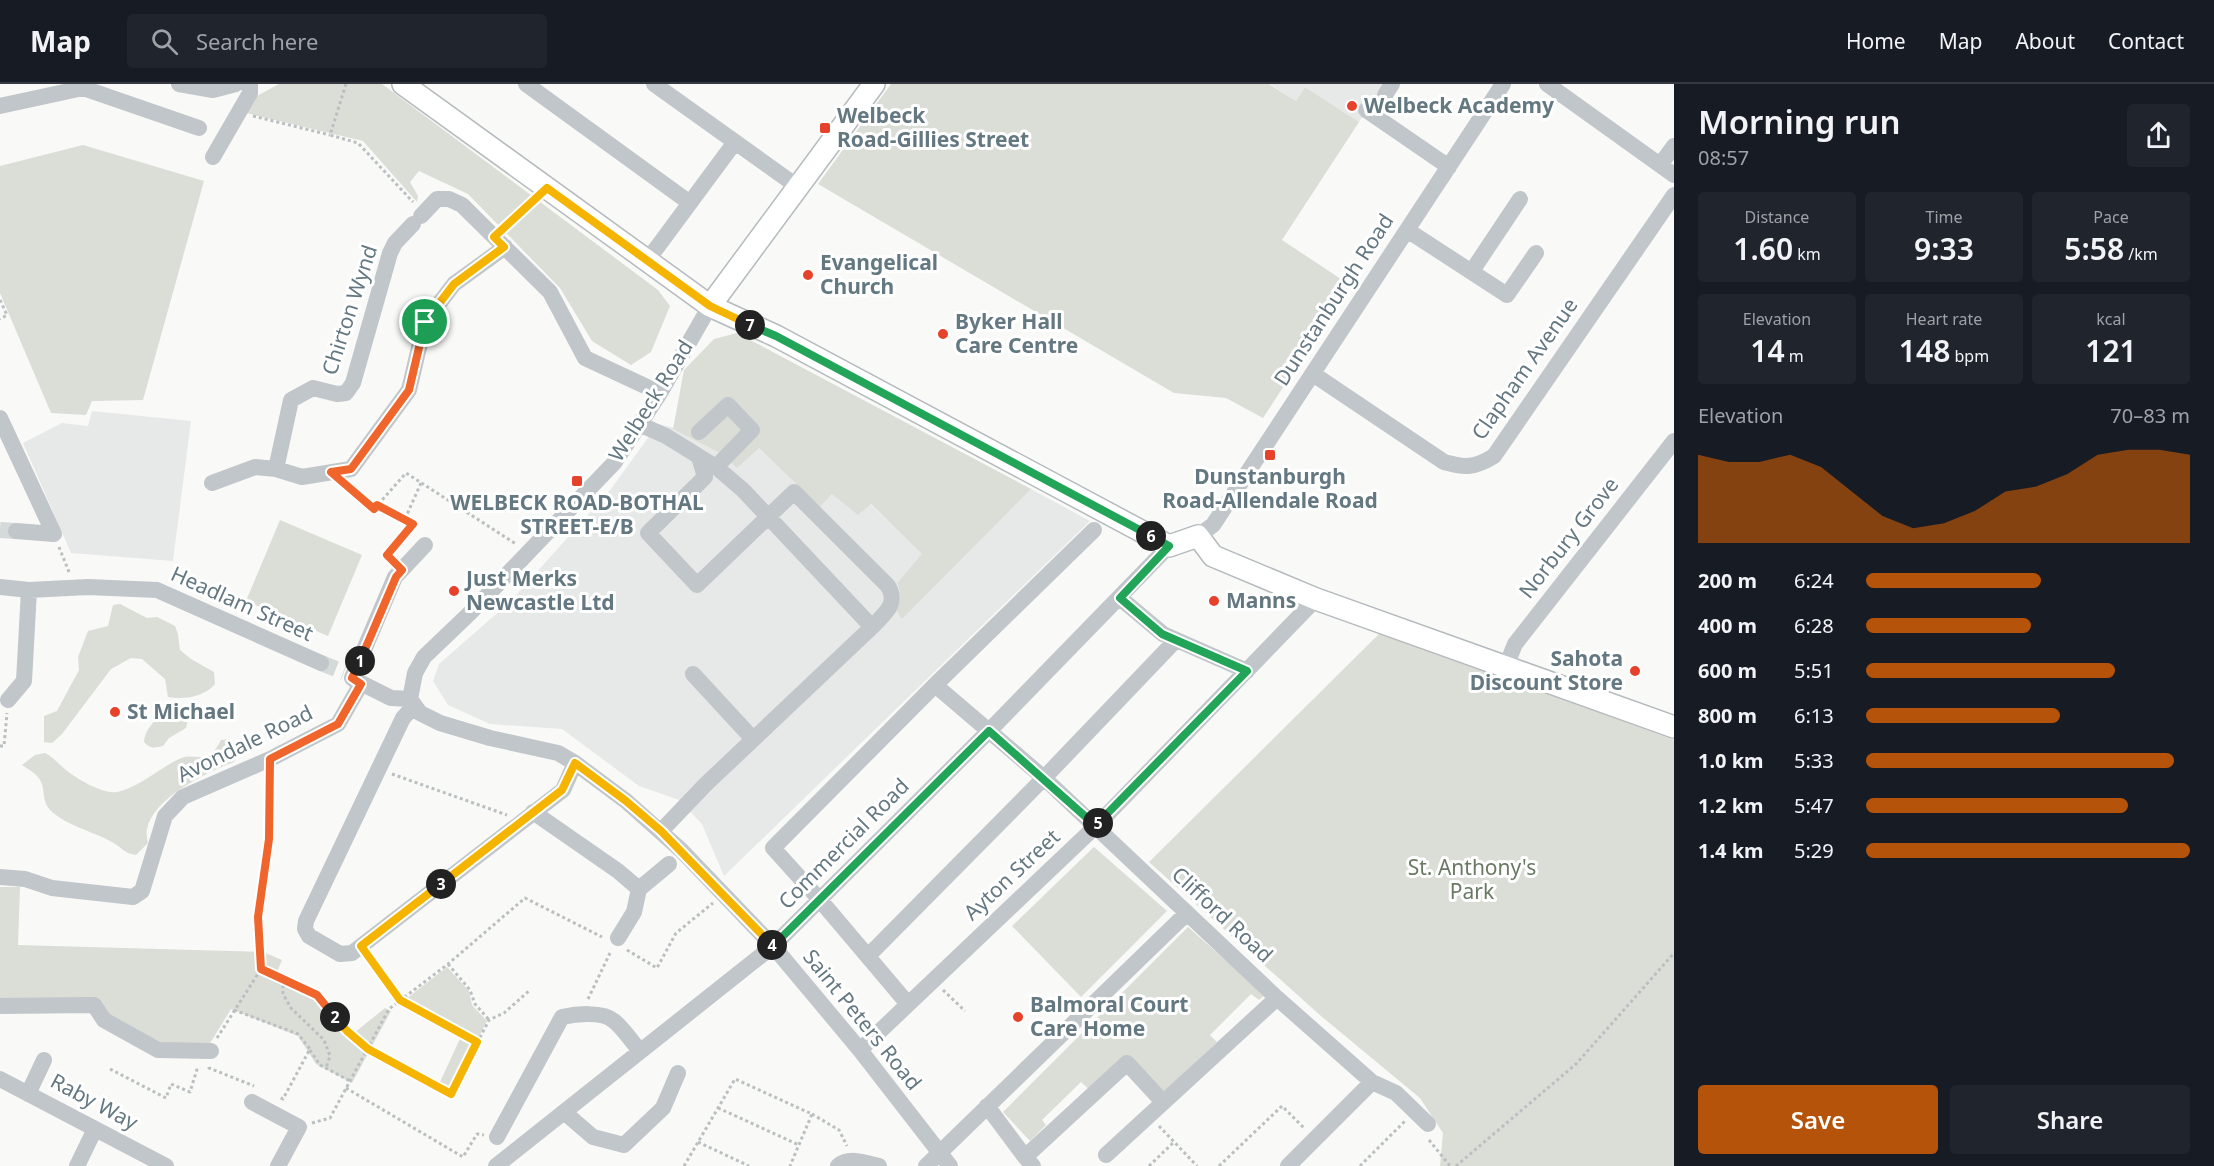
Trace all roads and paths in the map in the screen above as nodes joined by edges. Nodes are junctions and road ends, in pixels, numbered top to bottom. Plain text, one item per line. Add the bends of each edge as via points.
1 (179, 84) edge
2 (236, 84) edge
3 (250, 84) edge
4 (346, 84) edge
5 (526, 84) edge
6 (654, 84) edge
7 (873, 84) edge
8 (1503, 84) edge
9 (1547, 84) edge
10 (84, 86) edge
11 (408, 86) edge
12 (0, 106) edge
13 (1366, 111) dead end
14 (238, 113) junction
15 (199, 128) dead end
16 (330, 135) junction
17 (735, 142) junction
18 (1674, 146) edge
19 (213, 157) dead end
20 (1449, 167) junction
21 (1667, 170) edge
22 (798, 187) junction
23 (547, 188) junction
24 (1674, 195) edge
25 (1520, 199) dead end
26 (690, 203) junction
27 (419, 218) junction
28 (1407, 230) junction
29 (499, 242) junction
30 (1536, 253) dead end
31 (647, 261) junction
32 (1472, 271) junction
33 (0, 300) edge
34 (710, 306) junction
35 (0, 319) edge
36 (1313, 374) junction
37 (660, 393) junction
38 (0, 418) edge
39 (639, 424) junction
40 (699, 432) dead end
41 (1674, 441) edge
42 (699, 457) junction
43 (716, 467) junction
44 (276, 469) junction
45 (331, 472) junction
46 (212, 483) dead end
47 (421, 483) junction
48 (377, 505) junction
49 (769, 517) junction
50 (405, 519) junction
51 (1094, 530) dead end
52 (16, 531) tunnel mouth
53 (54, 534) junction
54 (1198, 536) junction
55 (425, 545) dead end
56 (1169, 546) junction
57 (528, 551) junction
58 (402, 570) junction
59 (0, 587) edge
60 (75, 587) junction
61 (29, 590) junction
62 (1120, 598) junction
63 (1316, 599) junction
64 (872, 627) junction
65 (1176, 640) junction
66 (321, 663) tunnel mouth
67 (1506, 666) junction
68 (1247, 671) junction
69 (693, 674) dead end
70 (352, 678) junction
71 (935, 685) junction
72 (8, 700) joint
73 (412, 702) junction
74 (1674, 727) edge
75 (989, 731) junction
76 (753, 740) junction
77 (0, 746) edge
78 (270, 759) junction
79 (575, 763) junction
80 (379, 769) junction
81 (1044, 778) junction
82 (533, 812) junction
83 (519, 823) junction
84 (1096, 826) junction
85 (661, 831) junction
86 (669, 864) dead end
87 (0, 877) edge
88 (639, 890) junction
89 (525, 898) dead end
90 (820, 900) junction
91 (1187, 913) junction
92 (618, 938) joint
93 (361, 946) junction
94 (773, 946) junction
95 (1674, 953) edge
96 (868, 956) junction
97 (448, 964) junction
98 (261, 969) junction
99 (283, 978) junction
100 (938, 985) dead end
101 (530, 990) dead end
102 (1277, 998) junction
103 (400, 1000) junction
104 (908, 1004) junction
105 (0, 1006) edge
106 (234, 1010) junction
107 (965, 1011) dead end
108 (580, 1014) junction
109 (489, 1020) junction
110 (477, 1042) junction
111 (310, 1049) junction
112 (368, 1049) junction
113 (860, 1050) junction
114 (211, 1051) junction
115 (640, 1051) junction
116 (44, 1060) dead end
117 (209, 1068) junction
118 (326, 1068) junction
119 (110, 1069) dead end
120 (678, 1073) dead end
121 (0, 1078) edge
122 (350, 1081) junction
123 (1372, 1082) junction
124 (346, 1088) junction
125 (28, 1094) junction
126 (273, 1094) dead end
127 (257, 1096) joint
128 (1163, 1102) junction
129 (987, 1106) junction
130 (718, 1108) junction
131 (1415, 1111) junction
132 (564, 1112) junction
133 (812, 1114) junction
134 (1149, 1115) junction
135 (1428, 1124) joint
136 (299, 1127) junction
137 (95, 1129) junction
138 (497, 1137) joint
139 (1314, 1139) junction
140 (698, 1142) junction
141 (1174, 1142) junction
142 (799, 1145) junction
143 (1106, 1155) dead end
144 (945, 1159) edge
145 (1029, 1161) edge
146 (846, 1163) edge
147 (77, 1166) edge
148 (166, 1166) edge
149 (278, 1166) edge
150 (496, 1166) edge
151 (684, 1166) edge
152 (749, 1166) edge
153 (790, 1166) edge
154 (879, 1166) edge
155 (926, 1166) edge
156 (1149, 1166) edge
157 (1197, 1166) edge
158 (1219, 1166) edge
159 (1288, 1166) edge
160 (1360, 1166) edge
161 (1450, 1166) edge
162 (1456, 1166) edge

1 - 2 street via 213,90
3 - 14 street via 250,93
4 - 16 path
5 - 26 street
6 - 17 street
7 - 22 main road, Welbeck Road
8 - 20 street, Dunstanburgh Road
9 - 21 street
10 - 12 street
10 - 15 street
11 - 23 main road
13 - 20 street
14 - 16 path
14 - 19 street
16 - 27 path via 358,143
17 - 22 street
17 - 26 street
18 - 21 street
20 - 28 street, Dunstanburgh Road
22 - 34 main road, Welbeck Road
23 - 29 path
23 - 31 main road
24 - 36 street, Clapham Avenue via 1494,456 1479,465 1460,467 1443,462
25 - 32 street
26 - 31 street
27 - 29 street, Chirton Wynd via 437,199 449,199 462,205
27 - 44 street, Chirton Wynd via 395,243 390,254 353,383 346,393 312,388 291,400
28 - 32 street
28 - 36 street, Dunstanburgh Road
29 - 37 street, Chirton Wynd via 550,292 585,358
29 - 45 street via 454,284 425,322 409,390 351,469
30 - 32 street via 1507,295
31 - 34 main road
33 - 35 path via 7,315
34 - 37 street, Welbeck Road
34 - 56 main road via 776,336
36 - 54 street, Dunstanburgh Road via 1213,525
37 - 39 street, Welbeck Road
38 - 53 street
39 - 42 street
39 - 57 street, Welbeck Road via 614,463
40 - 43 street via 728,405 752,430
41 - 67 street, Norbury Grove via 1515,644
42 - 43 street
42 - 49 street via 705,477 648,534 697,585
43 - 49 street
44 - 45 street via 302,477
44 - 46 street via 255,467
45 - 48 path via 374,509
47 - 48 path via 405,473
47 - 50 path
47 - 57 path
48 - 50 path
49 - 64 street
49 - 64 street via 794,492 888,586 891,607
50 - 58 path via 413,524 387,555
51 - 71 street
52 - 53 street
53 - 60 path
54 - 56 main road
54 - 63 main road via 1213,556
55 - 58 street, Avondale Road
56 - 62 street, Commercial Road
57 - 73 street, Welbeck Road via 424,657 415,673
58 - 70 street, Avondale Road
59 - 61 street, Headlam Street
60 - 61 street, Headlam Street
60 - 66 street, Headlam Street via 157,590
61 - 72 street via 24,681
62 - 65 street via 1162,634
62 - 75 street, Commercial Road
63 - 67 main road
63 - 68 street, Ayton Street
64 - 76 street
65 - 68 street
65 - 81 street
67 - 74 main road
68 - 84 street, Ayton Street
69 - 76 street
70 - 73 street via 391,698
70 - 78 street, Avondale Road via 338,724
71 - 75 street, Clifford Road
71 - 90 street via 773,848
72 - 77 path via 4,746
73 - 79 street, Saint Peters Road via 420,713 440,723 558,753
73 - 80 street
75 - 81 street, Clifford Road
75 - 90 street, Commercial Road
76 - 85 street
78 - 87 street, Avondale Road via 183,797 165,816 142,891 134,897 52,888 25,879
78 - 98 path via 269,839 258,917
79 - 82 street via 562,790
79 - 85 street, Saint Peters Road
80 - 83 path via 511,816
80 - 93 street via 305,929 309,936 340,954 352,953
81 - 84 street, Clifford Road
81 - 96 street
82 - 83 street
82 - 88 street
83 - 93 street
84 - 91 street, Clifford Road
84 - 104 street, Ayton Street
85 - 94 street, Saint Peters Road
86 - 88 street
88 - 92 street via 634,912
89 - 97 path
90 - 94 street, Commercial Road
90 - 96 street
91 - 102 street, Clifford Road
91 - 129 street
92 - 108 path
93 - 103 path
94 - 113 street, Saint Peters Road
94 - 115 street, Commercial Road
95 - 162 path via 1576,1064
96 - 104 street
97 - 103 path
97 - 109 path
98 - 99 path
98 - 106 path
99 - 112 path via 317,995
99 - 118 path via 283,994 291,1008 324,1040 330,1056
100 - 107 path
101 - 109 path via 504,1013
102 - 123 street, Clifford Road
102 - 128 street
103 - 110 path
103 - 112 path via 389,1009
104 - 113 street, Ayton Street
105 - 114 street via 94,1005 104,1020 158,1050
106 - 111 path via 298,1034
106 - 114 path
108 - 115 street via 612,1019
108 - 138 street via 562,1017
109 - 110 path
110 - 112 path via 451,1094
111 - 118 path
111 - 126 path via 283,1099
112 - 122 path
113 - 144 street, Saint Peters Road
114 - 117 path
115 - 132 street, Commercial Road
116 - 125 street
117 - 119 path via 199,1064 190,1092 171,1084 166,1098
117 - 127 path
118 - 122 path
120 - 132 street via 663,1108 624,1144 593,1137
121 - 125 street, Raby Way
122 - 124 path
123 - 131 street, Clifford Road via 1396,1093
123 - 139 street
124 - 136 path via 330,1118
124 - 138 path via 463,1157 477,1134
125 - 137 street, Raby Way
127 - 136 street
128 - 134 street
128 - 145 street via 1127,1063
129 - 144 street
129 - 145 street
130 - 133 path via 735,1078
130 - 140 path
130 - 142 path
131 - 135 street, Clifford Road
131 - 160 path
132 - 150 street, Commercial Road
133 - 142 path
133 - 146 path via 839,1130
134 - 141 path
134 - 143 street
135 - 161 path via 1422,1132
136 - 149 street
137 - 147 street
137 - 148 street, Raby Way
139 - 158 path via 1282,1106
139 - 159 street
140 - 151 path
140 - 152 path
141 - 156 path
141 - 157 path
142 - 153 path
144 - 155 street
146 - 154 street

